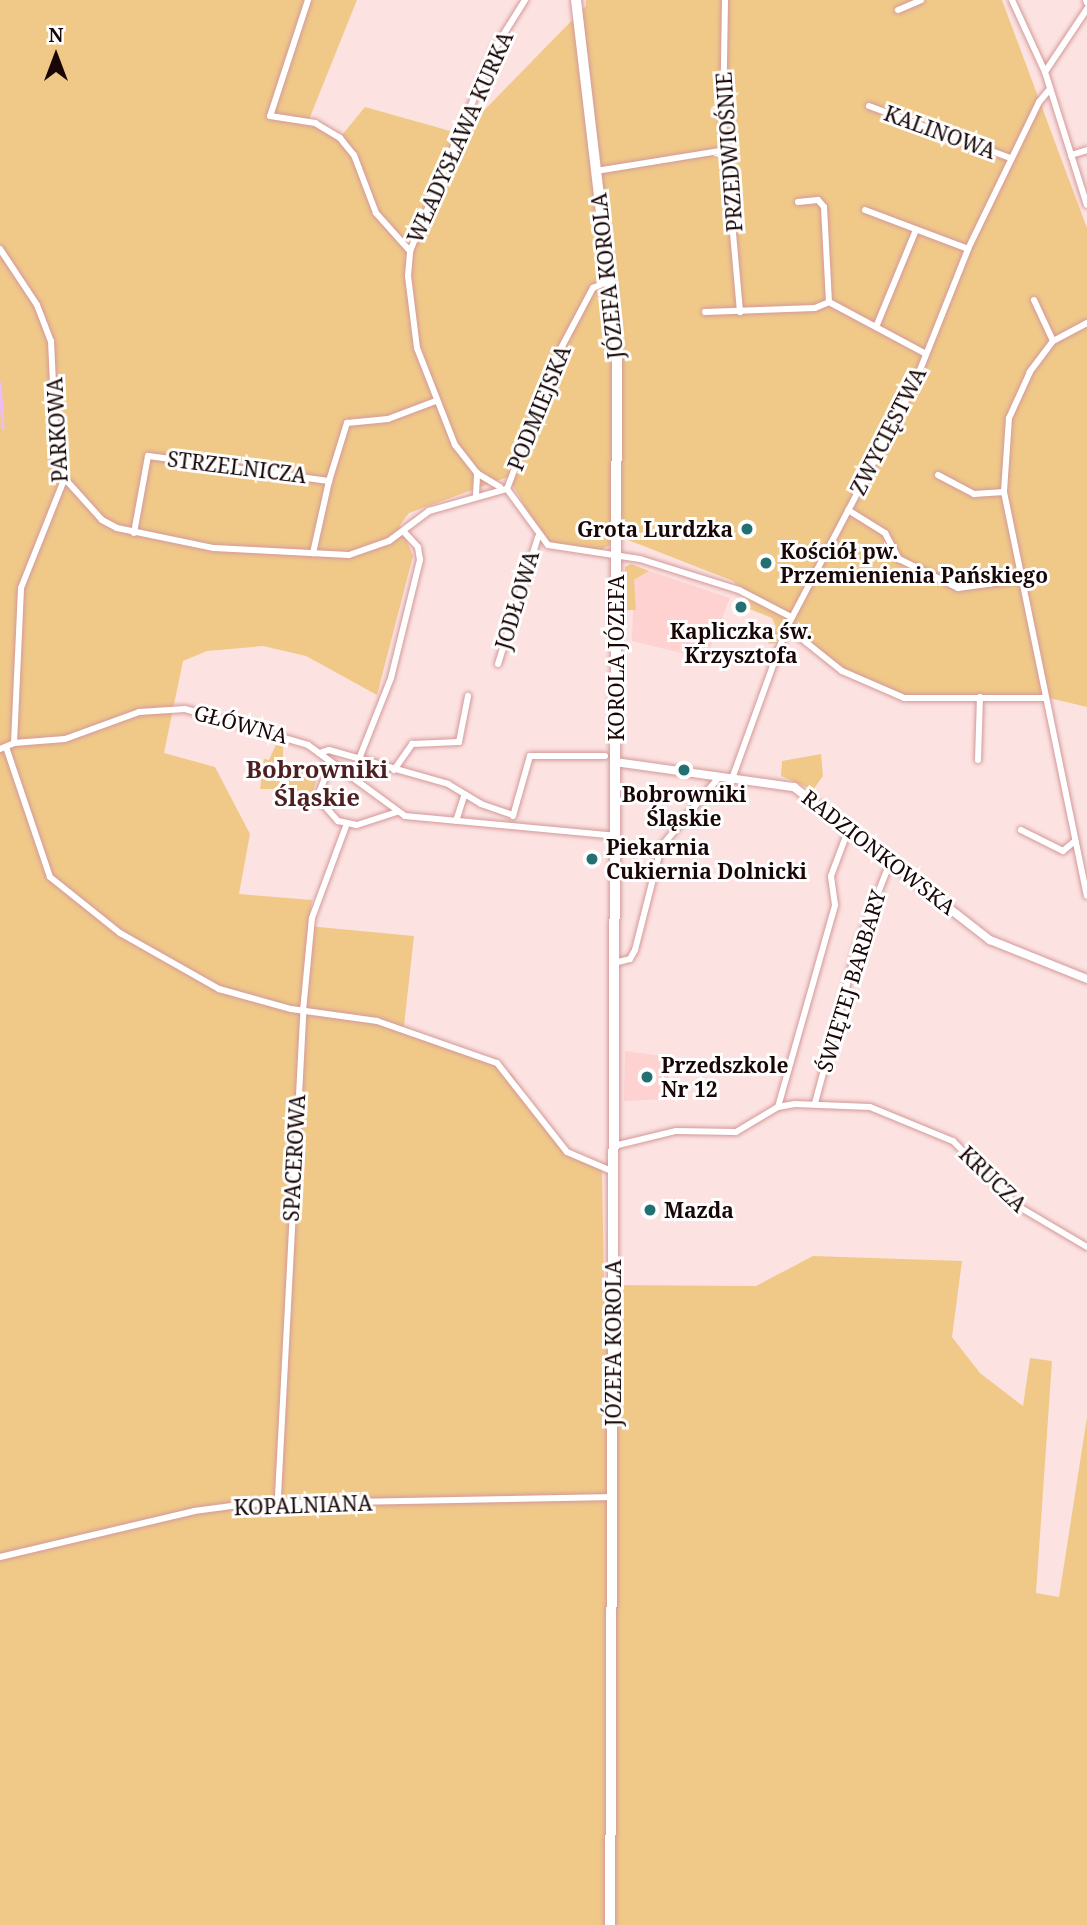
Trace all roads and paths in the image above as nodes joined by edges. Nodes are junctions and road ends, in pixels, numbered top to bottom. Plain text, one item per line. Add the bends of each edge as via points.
1 (308, 0) edge
2 (525, 0) edge
3 (576, 0) edge
4 (725, 0) edge
5 (921, 0) edge
6 (1012, 0) edge
7 (1087, 9) edge
8 (898, 10) dead end
9 (1084, 20) edge
10 (1045, 72) junction
11 (1050, 89) junction
12 (869, 106) dead end
13 (1087, 149) edge
14 (726, 150) junction
15 (1071, 155) junction
16 (1010, 158) junction
17 (596, 170) junction
18 (798, 202) dead end
19 (1087, 205) edge
20 (865, 210) dead end
21 (916, 230) junction
22 (0, 249) edge
23 (968, 249) junction
24 (410, 251) junction
25 (609, 281) junction
26 (1034, 300) dead end
27 (829, 302) junction
28 (705, 312) dead end
29 (740, 312) junction
30 (1087, 323) edge
31 (876, 327) junction
32 (1054, 341) junction
33 (926, 354) junction
34 (436, 401) junction
35 (477, 472) junction
36 (938, 475) dead end
37 (64, 480) junction
38 (329, 481) junction
39 (504, 488) junction
40 (1004, 492) junction
41 (476, 495) junction
42 (848, 510) junction
43 (404, 532) junction
44 (134, 533) junction
45 (538, 537) junction
46 (313, 553) junction
47 (617, 554) junction
48 (1023, 579) junction
49 (791, 617) junction
50 (787, 626) junction
51 (498, 664) dead end
52 (468, 696) dead end
53 (980, 697) junction
54 (1045, 698) junction
55 (14, 743) junction
56 (3, 748) edge
57 (319, 753) junction
58 (359, 759) junction
59 (610, 759) junction
60 (978, 760) dead end
61 (331, 763) junction
62 (394, 770) junction
63 (721, 774) junction
64 (733, 776) junction
65 (465, 794) junction
66 (397, 812) junction
67 (513, 815) junction
68 (456, 821) junction
69 (346, 825) junction
70 (513, 825) junction
71 (850, 826) junction
72 (1021, 830) dead end
73 (615, 836) junction
74 (1075, 841) junction
75 (891, 860) junction
76 (1087, 896) edge
77 (614, 963) junction
78 (1087, 979) edge
79 (303, 1011) junction
80 (815, 1103) junction
81 (778, 1107) junction
82 (614, 1146) junction
83 (614, 1172) junction
84 (1087, 1247) edge
85 (278, 1496) dead end
86 (612, 1497) junction
87 (0, 1557) edge
88 (610, 1925) edge

1 - 24 street via 270,116 315,123 340,138 354,155 376,213
2 - 24 street, WŁADYSŁAWA KURKA via 495,48
3 - 17 highway, JÓZEFA KOROLA
4 - 14 street, PRZEDWIOŚNIE
5 - 8 street
6 - 10 street
7 - 9 street
9 - 10 street
10 - 11 street
11 - 15 street
11 - 16 street, ZWYCIĘSTWA
12 - 16 street, KALINOWA
13 - 15 street
14 - 17 street
14 - 29 street, PRZEDWIOŚNIE
15 - 19 street
16 - 23 street, ZWYCIĘSTWA
17 - 25 highway, JÓZEFA KOROLA
18 - 27 street via 818,200 824,207
20 - 21 street
21 - 23 street
21 - 31 street
22 - 37 street, PARKOWA via 37,305 51,341 55,451
23 - 33 street, ZWYCIĘSTWA
24 - 34 street, WŁADYSŁAWA KURKA via 417,348
25 - 39 street, PODMIEJSKA via 593,288 558,354
25 - 47 highway, JÓZEFA KOROLA via 617,351
26 - 32 street
27 - 29 street via 815,308
27 - 31 street
28 - 29 street
30 - 32 street
31 - 33 street
32 - 40 street via 1036,360 1009,418
33 - 42 street, ZWYCIĘSTWA
34 - 35 street, WŁADYSŁAWA KURKA via 455,444
34 - 38 street via 388,419 347,423
35 - 39 street, WŁADYSŁAWA KURKA
35 - 41 street
36 - 40 street via 974,494
37 - 44 street via 102,520
37 - 55 street, PARKOWA via 21,588
38 - 44 street, STRZELNICZA via 148,456
38 - 46 street, STRZELNICZA
39 - 41 street, PODMIEJSKA
39 - 45 street
40 - 48 street
41 - 43 street, PODMIEJSKA via 429,511
42 - 48 street via 885,533 899,559 958,588
42 - 49 street, ZWYCIĘSTWA
43 - 46 street via 349,555
43 - 58 street via 418,547 419,559 391,678
44 - 46 street via 214,548
45 - 47 street via 559,548
45 - 51 street, JODŁOWA
47 - 49 street via 739,590
47 - 59 highway, KOROLA JÓZEFA
48 - 54 street
49 - 50 street, ZWYCIĘSTWA
50 - 53 street via 842,671 904,698
50 - 64 street, ZWYCIĘSTWA
52 - 62 street via 459,742 412,744
53 - 54 street
53 - 60 street
54 - 74 street
55 - 56 street
55 - 57 street, GŁÓWNA via 65,739 139,712 178,709 273,731
56 - 79 street via 44,866 60,887 120,933 198,979
57 - 58 street via 329,750
57 - 61 street, GŁÓWNA
58 - 62 street
59 - 63 street, RADZIONKOWSKA
59 - 67 street via 530,756
59 - 73 highway, JÓZEFA KOROLA
61 - 66 street, GŁÓWNA
61 - 69 street via 317,797
62 - 65 street
63 - 64 street, RADZIONKOWSKA
63 - 77 street via 661,847 635,950 630,959
64 - 71 street, RADZIONKOWSKA via 794,786
65 - 67 street
65 - 68 street
66 - 68 street, GŁÓWNA
66 - 69 street via 376,822
67 - 70 street
68 - 70 street, GŁÓWNA
69 - 79 street, SPACEROWA via 312,918
70 - 73 street, GŁÓWNA
71 - 75 street, RADZIONKOWSKA
71 - 81 street via 831,876 835,905
72 - 74 street via 1063,851
73 - 77 highway, JÓZEFA KOROLA
74 - 76 street
75 - 78 street, RADZIONKOWSKA via 990,940
75 - 80 street, ŚWIĘTEJ BARBARY via 857,947
77 - 82 highway, JÓZEFA KOROLA
79 - 83 street via 377,1021 497,1063 567,1152
79 - 85 street, SPACEROWA
80 - 81 street, KRUCZA
80 - 84 street, KRUCZA via 889,1112 953,1141 1016,1205
81 - 82 street, KRUCZA via 736,1132 676,1131
82 - 83 highway, JÓZEFA KOROLA
83 - 86 highway, JÓZEFA KOROLA
86 - 87 street, KOPALNIANA via 247,1504 194,1511
86 - 88 highway, JÓZEFA KOROLA

